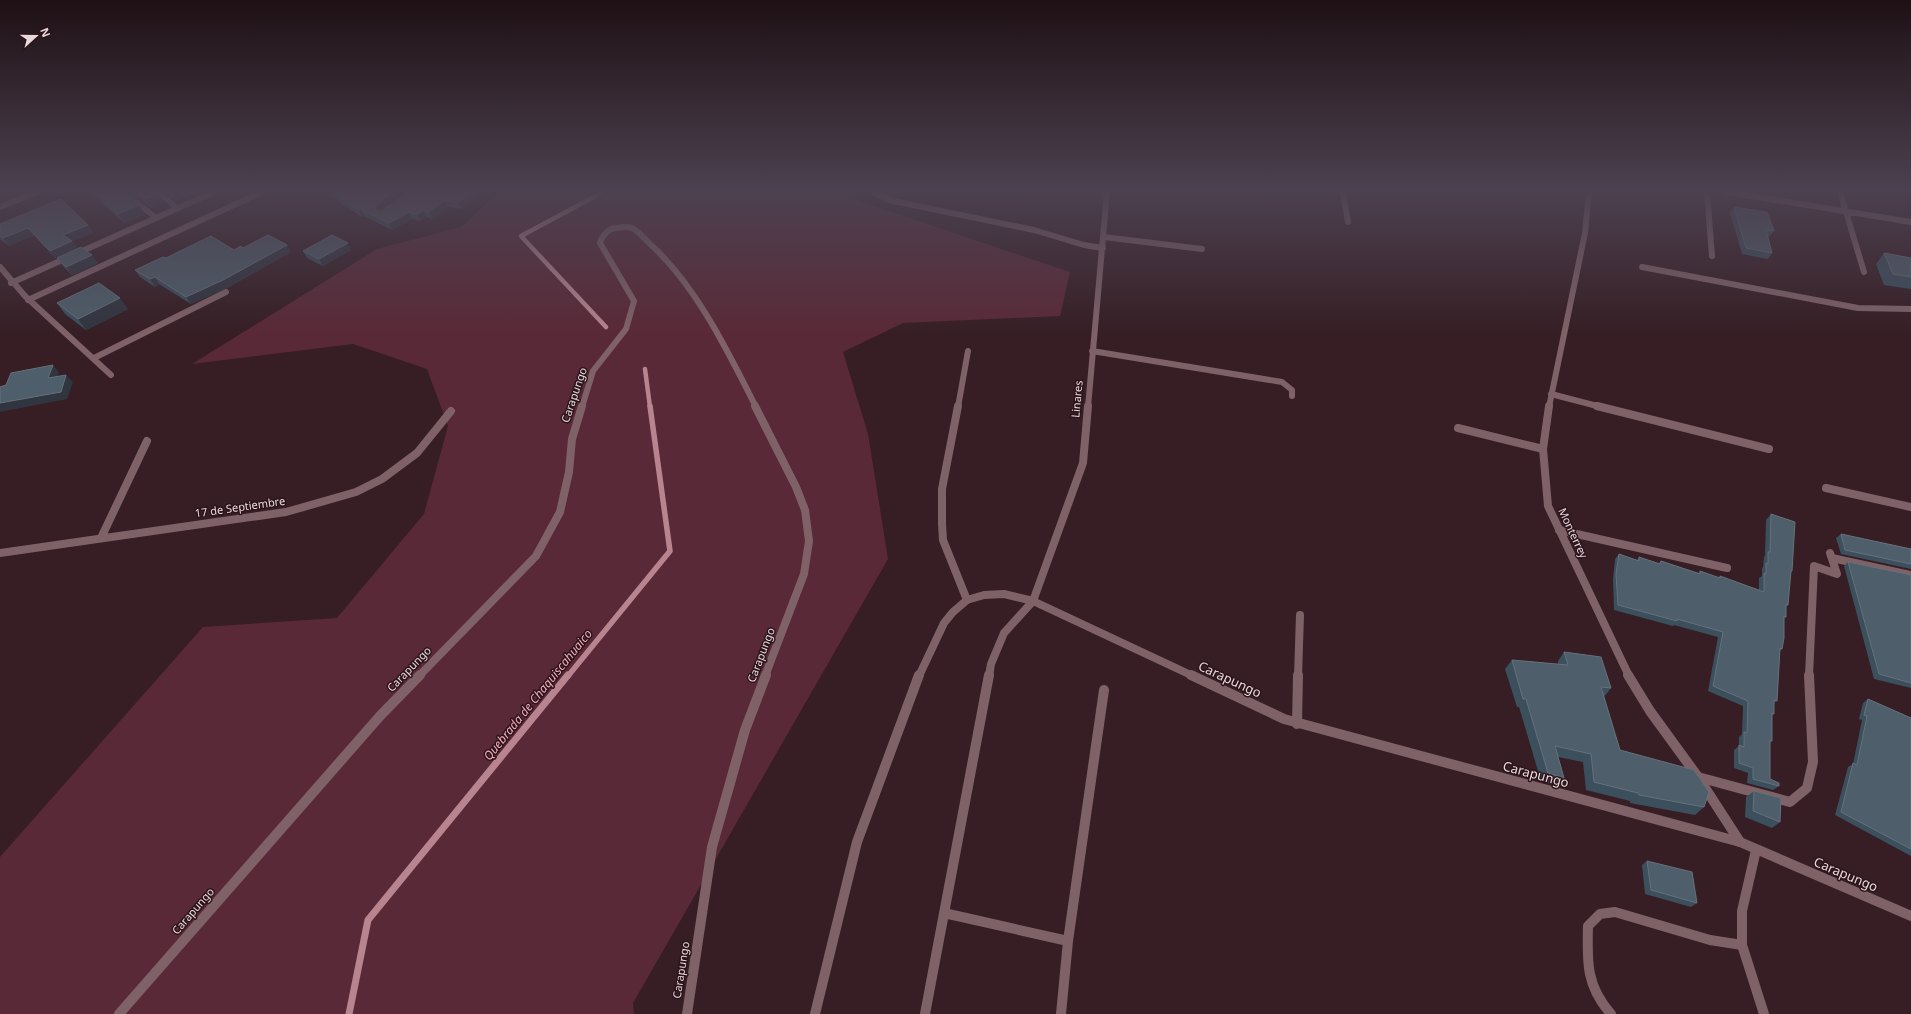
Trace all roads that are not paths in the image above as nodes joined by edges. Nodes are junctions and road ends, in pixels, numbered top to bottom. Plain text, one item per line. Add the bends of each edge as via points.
1 (106, 239) edge
2 (159, 239) edge
3 (601, 239) edge
4 (645, 239) edge
5 (1065, 239) edge
6 (1104, 239) edge
7 (1129, 239) edge
8 (1584, 239) edge
9 (1711, 239) edge
10 (1854, 239) edge
11 (1103, 248) junction
12 (1202, 249) dead end
13 (1712, 256) dead end
14 (0, 267) edge
15 (1642, 267) dead end
16 (1864, 272) dead end
17 (11, 283) junction
18 (226, 292) dead end
19 (28, 300) junction
20 (1911, 310) edge
21 (968, 351) dead end
22 (1092, 351) junction
23 (94, 358) junction
24 (111, 375) dead end
25 (1551, 394) junction
26 (1292, 396) dead end
27 (451, 411) dead end
28 (1458, 428) dead end
29 (147, 441) dead end
30 (1543, 449) junction
31 (1769, 449) dead end
32 (1826, 488) dead end
33 (1911, 507) edge
34 (1559, 530) junction
35 (101, 538) junction
36 (0, 553) edge
37 (1727, 568) dead end
38 (1911, 575) edge
39 (967, 600) junction
40 (1033, 601) junction
41 (1300, 615) dead end
42 (1104, 690) dead end
43 (1297, 724) junction
44 (1698, 777) junction
45 (1740, 842) junction
46 (1756, 850) junction
47 (944, 913) junction
48 (1911, 916) edge
49 (1068, 941) junction
50 (1742, 945) junction
51 (119, 1014) edge
52 (687, 1014) edge
53 (815, 1014) edge
54 (925, 1014) edge
55 (1061, 1014) edge
56 (1611, 1014) edge
57 (1764, 1014) edge

1 - 17 street
2 - 19 street
3 - 51 street, Carapungo via 600,243 634,301 626,329 593,371 572,439 569,472 560,512 536,556 380,716
4 - 52 street, Carapungo via 666,260 709,319 729,353 796,487 805,510 808,541 804,574 745,730 712,846
5 - 11 street
6 - 11 street, Linares
7 - 12 street
8 - 25 street, Monterrey
9 - 13 street
10 - 16 street
11 - 22 street, Linares
14 - 17 street
15 - 20 street via 1858,308
17 - 19 street
18 - 23 street
19 - 23 street
21 - 39 street via 942,489 943,540
22 - 26 street via 1282,382 1292,390
22 - 40 street, Linares via 1082,463
23 - 24 street
25 - 30 street, Monterrey
25 - 31 street
27 - 35 street, 17 de Septiembre via 417,453 382,479 356,492 286,512
28 - 30 street
29 - 35 street
30 - 34 street, Monterrey via 1548,506
32 - 33 street
34 - 37 street
34 - 44 street, Monterrey via 1623,667 1650,711
35 - 36 street, 17 de Septiembre
38 - 44 street via 1831,555 1837,574 1814,566 1809,679 1814,762 1807,788 1790,802
39 - 40 street, Carapungo via 984,595 1004,594
39 - 53 street, Carapungo via 944,623 917,680 857,842
40 - 43 street, Carapungo
40 - 47 street via 1004,633 991,664
41 - 43 street
42 - 49 street
43 - 45 street, Carapungo
44 - 45 street, Monterrey
45 - 46 street, Carapungo
46 - 48 street, Carapungo
46 - 50 street via 1742,911
47 - 49 street
47 - 54 street
49 - 55 street
50 - 56 street via 1710,940 1615,912 1600,914 1588,926 1587,965 1591,986
50 - 57 street

